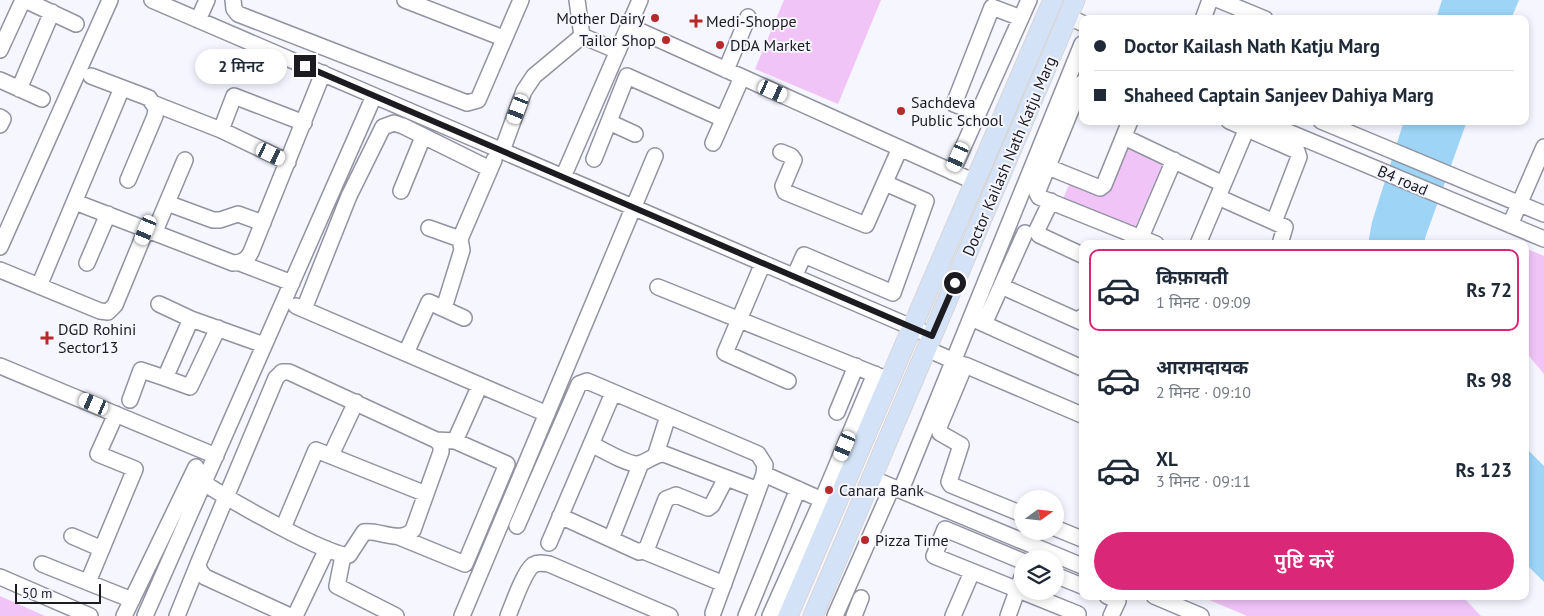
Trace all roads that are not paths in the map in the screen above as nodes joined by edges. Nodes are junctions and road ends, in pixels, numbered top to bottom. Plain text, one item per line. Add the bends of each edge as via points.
1 (24, 0) edge
2 (110, 0) edge
3 (152, 0) edge
4 (207, 0) edge
5 (233, 0) edge
6 (405, 0) edge
7 (521, 0) edge
8 (577, 0) edge
9 (640, 0) edge
10 (1028, 0) edge
11 (1054, 0) edge
12 (1210, 0) edge
13 (1219, 0) edge
14 (52, 12) junction
15 (1075, 13) edge
16 (1204, 15) edge
17 (1256, 15) edge
18 (748, 17) dead end
19 (1021, 18) junction
20 (198, 20) junction
21 (76, 24) dead end
22 (629, 26) junction
23 (582, 36) junction
24 (1060, 37) junction
25 (504, 38) junction
26 (1079, 44) edge
27 (0, 50) edge
28 (618, 51) junction
29 (1079, 54) edge
30 (726, 70) junction
31 (323, 73) junction
32 (91, 76) dead end
33 (742, 77) junction
34 (0, 80) edge
35 (415, 83) junction
36 (18, 88) junction
37 (122, 88) junction
38 (1079, 89) edge
39 (374, 96) junction
40 (42, 99) dead end
41 (155, 104) junction
42 (406, 109) junction
43 (978, 113) junction
44 (0, 117) edge
45 (723, 119) junction
46 (609, 122) junction
47 (304, 123) junction
48 (0, 125) edge
49 (1128, 125) edge
50 (1248, 125) edge
51 (1271, 125) edge
52 (1330, 125) edge
53 (221, 130) junction
54 (635, 134) dead end
55 (423, 137) junction
56 (1124, 137) junction
57 (713, 144) dead end
58 (1544, 147) edge
59 (900, 148) junction
60 (500, 150) junction
61 (781, 152) dead end
62 (655, 156) dead end
63 (594, 159) dead end
64 (185, 160) dead end
65 (1174, 160) junction
66 (288, 162) junction
67 (1041, 164) junction
68 (490, 169) junction
69 (952, 172) junction
70 (563, 177) junction
71 (128, 180) dead end
72 (975, 182) junction
73 (886, 183) junction
74 (333, 189) junction
75 (400, 191) dead end
76 (1220, 191) junction
77 (349, 196) junction
78 (76, 202) junction
79 (1051, 202) junction
80 (167, 203) junction
81 (1520, 204) junction
82 (634, 208) junction
83 (108, 214) junction
84 (1544, 214) edge
85 (263, 222) junction
86 (1274, 222) junction
87 (1510, 225) junction
88 (430, 228) dead end
89 (150, 230) junction
90 (1025, 234) dead end
91 (1141, 237) junction
92 (460, 239) junction
93 (1544, 239) edge
94 (1147, 240) edge
95 (1200, 240) edge
96 (1281, 240) edge
97 (0, 247) edge
98 (1079, 254) edge
99 (87, 263) dead end
100 (240, 263) junction
101 (763, 263) junction
102 (0, 270) edge
103 (794, 277) junction
104 (292, 283) junction
105 (39, 286) junction
106 (1001, 286) junction
107 (658, 287) dead end
108 (284, 301) junction
109 (159, 304) dead end
110 (444, 308) junction
111 (304, 309) junction
112 (464, 318) dead end
113 (191, 319) junction
114 (740, 319) junction
115 (1079, 319) edge
116 (977, 321) junction
117 (218, 328) junction
118 (912, 328) junction
119 (929, 343) junction
120 (264, 345) junction
121 (406, 353) junction
122 (959, 363) junction
123 (0, 366) edge
124 (856, 366) junction
125 (1079, 367) edge
126 (882, 377) junction
127 (165, 378) junction
128 (788, 381) dead end
129 (480, 385) junction
130 (614, 393) junction
131 (130, 400) dead end
132 (356, 402) junction
133 (837, 412) dead end
134 (116, 414) junction
135 (547, 414) junction
136 (1079, 414) edge
137 (668, 416) junction
138 (436, 440) junction
139 (455, 441) junction
140 (591, 444) junction
141 (656, 454) junction
142 (331, 455) junction
143 (216, 456) junction
144 (642, 463) junction
145 (196, 467) dead end
146 (764, 474) junction
147 (726, 478) junction
148 (871, 478) junction
149 (204, 484) junction
150 (897, 488) junction
151 (798, 489) junction
152 (758, 490) junction
153 (426, 494) junction
154 (225, 497) junction
155 (829, 503) junction
156 (1014, 511) edge
157 (560, 516) junction
158 (517, 526) dead end
159 (283, 528) junction
160 (1064, 532) edge
161 (72, 536) dead end
162 (399, 537) junction
163 (1079, 538) edge
164 (612, 539) junction
165 (549, 543) dead end
166 (102, 549) junction
167 (327, 549) junction
168 (1028, 550) edge
169 (643, 551) junction
170 (344, 556) junction
171 (1014, 558) edge
172 (1064, 561) edge
173 (42, 564) dead end
174 (198, 564) junction
175 (1079, 565) edge
176 (972, 572) junction
177 (0, 577) edge
178 (1064, 579) edge
179 (88, 582) junction
180 (1014, 582) edge
181 (724, 584) junction
182 (1079, 585) edge
183 (861, 598) dead end
184 (132, 600) junction
185 (1014, 600) edge
186 (1051, 600) edge
187 (1116, 600) edge
188 (1163, 600) edge
189 (713, 613) dead end
190 (388, 614) edge
191 (90, 616) edge
192 (124, 616) edge
193 (145, 616) edge
194 (177, 616) edge
195 (290, 616) edge
196 (295, 616) edge
197 (462, 616) edge
198 (508, 616) edge
199 (670, 616) edge
200 (746, 616) edge
201 (770, 616) edge
202 (788, 616) edge
203 (813, 616) edge
204 (836, 616) edge
205 (854, 616) edge
206 (953, 616) edge
207 (1008, 616) edge
208 (1077, 616) edge
209 (1111, 616) edge
210 (1201, 616) edge

1 - 14 street
1 - 27 street
2 - 97 street
3 - 20 street
4 - 20 street
5 - 35 street via 238,14
6 - 25 street
7 - 25 street
8 - 23 street
9 - 22 street
10 - 19 street
11 - 72 main road, Doctor Kailash Nath Katju Marg
12 - 16 street
13 - 17 street
14 - 21 street
14 - 36 street
15 - 24 main road, Doctor Kailash Nath Katju Marg
18 - 30 street
19 - 43 street
19 - 43 street via 992,6 954,104
20 - 31 street
22 - 28 street
22 - 30 street
23 - 28 street
23 - 60 street via 534,76 524,91
24 - 26 street
24 - 119 main road, Doctor Kailash Nath Katju Marg
25 - 35 street via 478,100 467,103
28 - 70 street
29 - 67 street
30 - 33 street
31 - 39 street
31 - 47 street
32 - 37 street
33 - 45 street
33 - 59 street
34 - 36 street
35 - 42 street
36 - 40 street
37 - 41 street via 149,98
37 - 78 street
38 - 67 street
39 - 42 street
39 - 74 street
41 - 53 street
41 - 71 street via 156,116
42 - 60 street
43 - 69 street
44 - 48 street via 3,119
45 - 46 street via 627,76
45 - 57 street
46 - 54 street
46 - 63 street
47 - 53 street via 234,96
47 - 66 street
49 - 56 street
50 - 76 street
50 - 86 street via 1299,154
51 - 87 street, B4 road
52 - 81 street, B4 road
53 - 66 street
55 - 68 street
55 - 75 street
55 - 77 street via 394,123 383,127
56 - 65 street
56 - 67 street via 1104,186 1100,188
58 - 81 street
59 - 69 street
59 - 73 street
60 - 68 street
60 - 70 street
61 - 73 street via 794,160 783,186 784,192 866,225
62 - 82 street
64 - 80 street
65 - 76 street
65 - 91 street
66 - 85 street
67 - 79 street via 1037,193
67 - 116 street
68 - 92 street
69 - 72 street
70 - 82 street
72 - 118 main road, Doctor Kailash Nath Katju Marg
73 - 103 street via 926,201 893,293 804,255
74 - 77 street
74 - 104 street
76 - 86 street
76 - 95 street
77 - 111 street
78 - 83 street
78 - 105 street
79 - 91 street
79 - 98 street via 1037,230 1039,235
80 - 85 street via 213,220 238,214
80 - 89 street
81 - 84 street, B4 road
81 - 87 street
82 - 101 street
82 - 135 street
83 - 89 street
83 - 99 street
85 - 100 street via 248,259
86 - 96 street via 1285,227
87 - 93 street, B4 road
88 - 92 street
89 - 100 street
89 - 105 street via 115,306 108,312
90 - 106 street
91 - 94 street
92 - 110 street via 462,250
100 - 104 street
101 - 103 street
101 - 114 street
102 - 105 street
103 - 118 street
104 - 108 street
106 - 115 street
106 - 116 street
107 - 114 street
108 - 111 street
108 - 120 street
109 - 113 street
110 - 112 street
110 - 121 street via 429,302
111 - 121 street
113 - 117 street
113 - 127 street
114 - 124 street
114 - 128 street via 725,353
116 - 122 street
116 - 125 street
117 - 120 street
117 - 127 street via 190,387
118 - 119 street
118 - 126 main road, Doctor Kailash Nath Katju Marg
119 - 122 street
119 - 148 main road, Doctor Kailash Nath Katju Marg
120 - 143 street
121 - 129 street
122 - 136 street
122 - 150 street
122 - 156 street via 938,427 940,433 961,445 949,482
123 - 134 street
124 - 126 street
124 - 133 street
126 - 155 main road, Doctor Kailash Nath Katju Marg
127 - 131 street via 141,370
129 - 135 street
129 - 139 street
130 - 137 street
130 - 140 street
130 - 158 street via 587,381 579,384
132 - 138 street
132 - 142 street
132 - 154 street via 289,372 282,372 276,378
134 - 143 street
134 - 166 street via 98,454 135,469
135 - 197 street
137 - 141 street
137 - 146 street via 758,454 765,465
138 - 139 street
138 - 153 street via 441,445 441,452
139 - 162 street via 506,464 465,564
140 - 144 street via 632,464
140 - 157 street
141 - 144 street
141 - 147 street via 664,454
142 - 153 street
142 - 159 street via 316,450
143 - 149 street
144 - 164 street
145 - 184 street
146 - 151 street
146 - 152 street
147 - 152 street
147 - 169 street via 708,508 676,496 666,499
148 - 150 street
148 - 203 main road, Doctor Kailash Nath Katju Marg
149 - 154 street
149 - 193 street
150 - 168 street
150 - 204 street
151 - 155 street
151 - 200 street
152 - 181 street
153 - 162 street via 413,530 408,536
154 - 159 street
154 - 174 street
155 - 201 street
155 - 202 main road, Doctor Kailash Nath Katju Marg
157 - 164 street
157 - 165 street
159 - 167 street
160 - 163 street
161 - 166 street
162 - 170 street via 364,532 353,552
164 - 169 street
166 - 179 street
167 - 170 street
167 - 196 street
169 - 181 street
170 - 190 street via 337,586
171 - 176 street via 945,529 934,556
172 - 175 street
173 - 179 street
174 - 194 street
174 - 195 street via 205,577
176 - 180 street
176 - 206 street
177 - 191 street
178 - 182 street
179 - 184 street
181 - 189 street
183 - 205 street
184 - 192 street
185 - 207 street
186 - 208 street
187 - 209 street
188 - 210 street
198 - 199 street via 531,566 539,563 549,564

